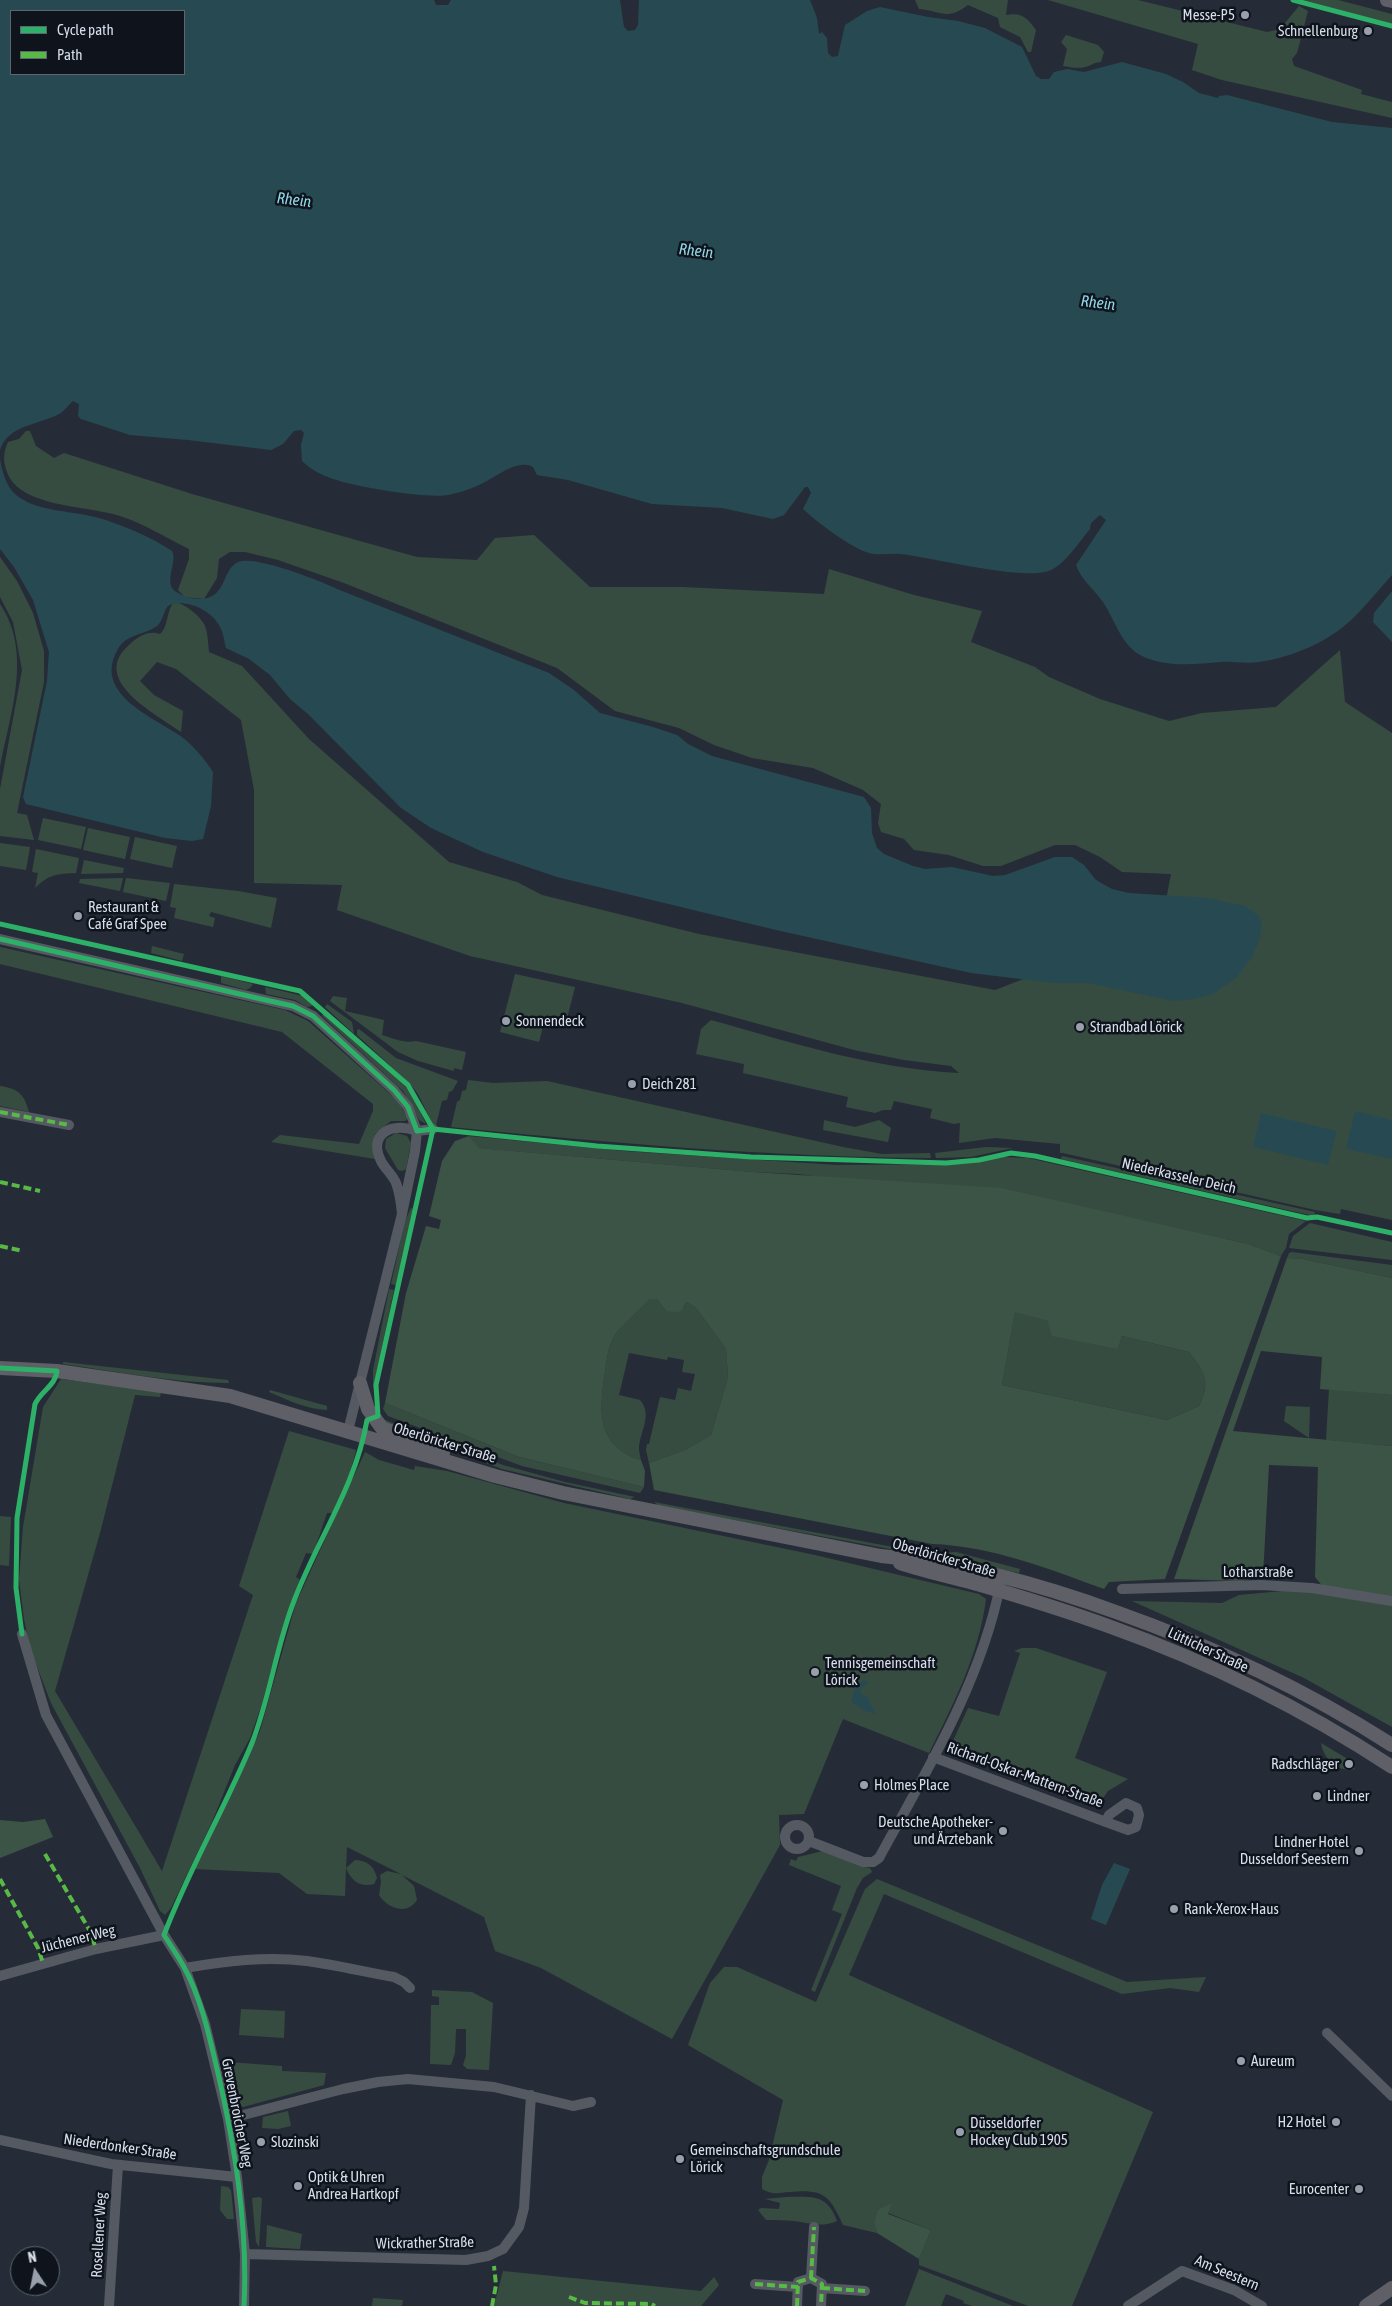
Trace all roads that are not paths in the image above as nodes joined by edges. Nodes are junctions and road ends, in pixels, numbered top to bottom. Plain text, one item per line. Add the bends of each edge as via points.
1 (1387, 0) edge
2 (1392, 1) edge
3 (0, 938) edge
4 (0, 1112) edge
5 (69, 1125) dead end
6 (433, 1129) dead end
7 (417, 1131) junction
8 (402, 1214) junction
9 (0, 1368) edge
10 (360, 1383) junction
11 (348, 1431) junction
12 (449, 1462) junction
13 (881, 1556) junction
14 (1002, 1575) junction
15 (1122, 1589) dead end
16 (999, 1591) junction
17 (1392, 1601) edge
18 (22, 1634) dead end
19 (1392, 1745) edge
20 (933, 1758) junction
21 (1392, 1767) edge
22 (1106, 1822) dead end
23 (809, 1841) dead end
24 (164, 1935) junction
25 (185, 1968) junction
26 (0, 1976) edge
27 (410, 1988) dead end
28 (1327, 2033) dead end
29 (531, 2095) junction
30 (1392, 2096) edge
31 (591, 2102) dead end
32 (228, 2119) junction
33 (0, 2140) edge
34 (118, 2165) junction
35 (237, 2177) junction
36 (814, 2227) dead end
37 (245, 2254) junction
38 (811, 2278) junction
39 (755, 2284) dead end
40 (798, 2287) junction
41 (822, 2288) junction
42 (1392, 2288) edge
43 (865, 2291) dead end
44 (109, 2306) edge
45 (244, 2306) edge
46 (797, 2306) edge
47 (820, 2306) edge
48 (1128, 2306) edge
49 (1262, 2306) edge
50 (1366, 2306) edge

1 - 2 main road
3 - 7 street via 265,999 307,1012 394,1090 408,1107
4 - 5 street
6 - 7 street
7 - 8 street
7 - 8 street via 394,1127 378,1138 381,1161 400,1193
8 - 10 street
9 - 11 main road, Oberlöricker Straße via 57,1371 230,1396
10 - 11 street
10 - 12 main road via 368,1409 382,1428 440,1449
11 - 12 main road, Oberlöricker Straße
12 - 13 main road, Oberlöricker Straße via 563,1493
13 - 14 main road, Oberlöricker Straße via 925,1560
13 - 16 main road, Oberlöricker Straße
14 - 16 street, Oberlöricker Straße
14 - 19 main road, Lütticher Straße via 1174,1633 1271,1677
15 - 17 street, Lotharstraße via 1261,1585 1312,1588
16 - 20 street, Oberlöricker Straße via 968,1686
16 - 21 main road, Lütticher Straße via 1110,1627 1219,1671 1358,1745
18 - 24 street, Grevenbroicher Weg via 46,1716
20 - 22 street, Richard-Oskar-Mattern-Straße
20 - 23 street, Oberlöricker Straße via 877,1860 864,1862
24 - 25 street, Grevenbroicher Weg
24 - 26 street, Jüchener Weg via 96,1949
25 - 27 street via 252,1960 306,1961 394,1977
25 - 32 street, Grevenbroicher Weg via 210,2038
28 - 30 street
29 - 31 street via 573,2106
29 - 32 street via 494,2087 408,2079 343,2089
29 - 37 street, Wickrather Straße via 524,2208 512,2239 496,2253 466,2260
32 - 35 street, Grevenbroicher Weg
33 - 34 street, Niederdonker Straße
34 - 35 street, Niederdonker Straße
34 - 44 street, Rosellener Weg
35 - 37 street, Grevenbroicher Weg
36 - 38 street
37 - 45 street, Grevenbroicher Weg
38 - 40 street via 798,2282
38 - 41 street via 822,2284
39 - 40 street
40 - 46 street
41 - 43 street
41 - 47 street
42 - 50 main road
48 - 49 street, Am Seestern via 1182,2272 1234,2290

